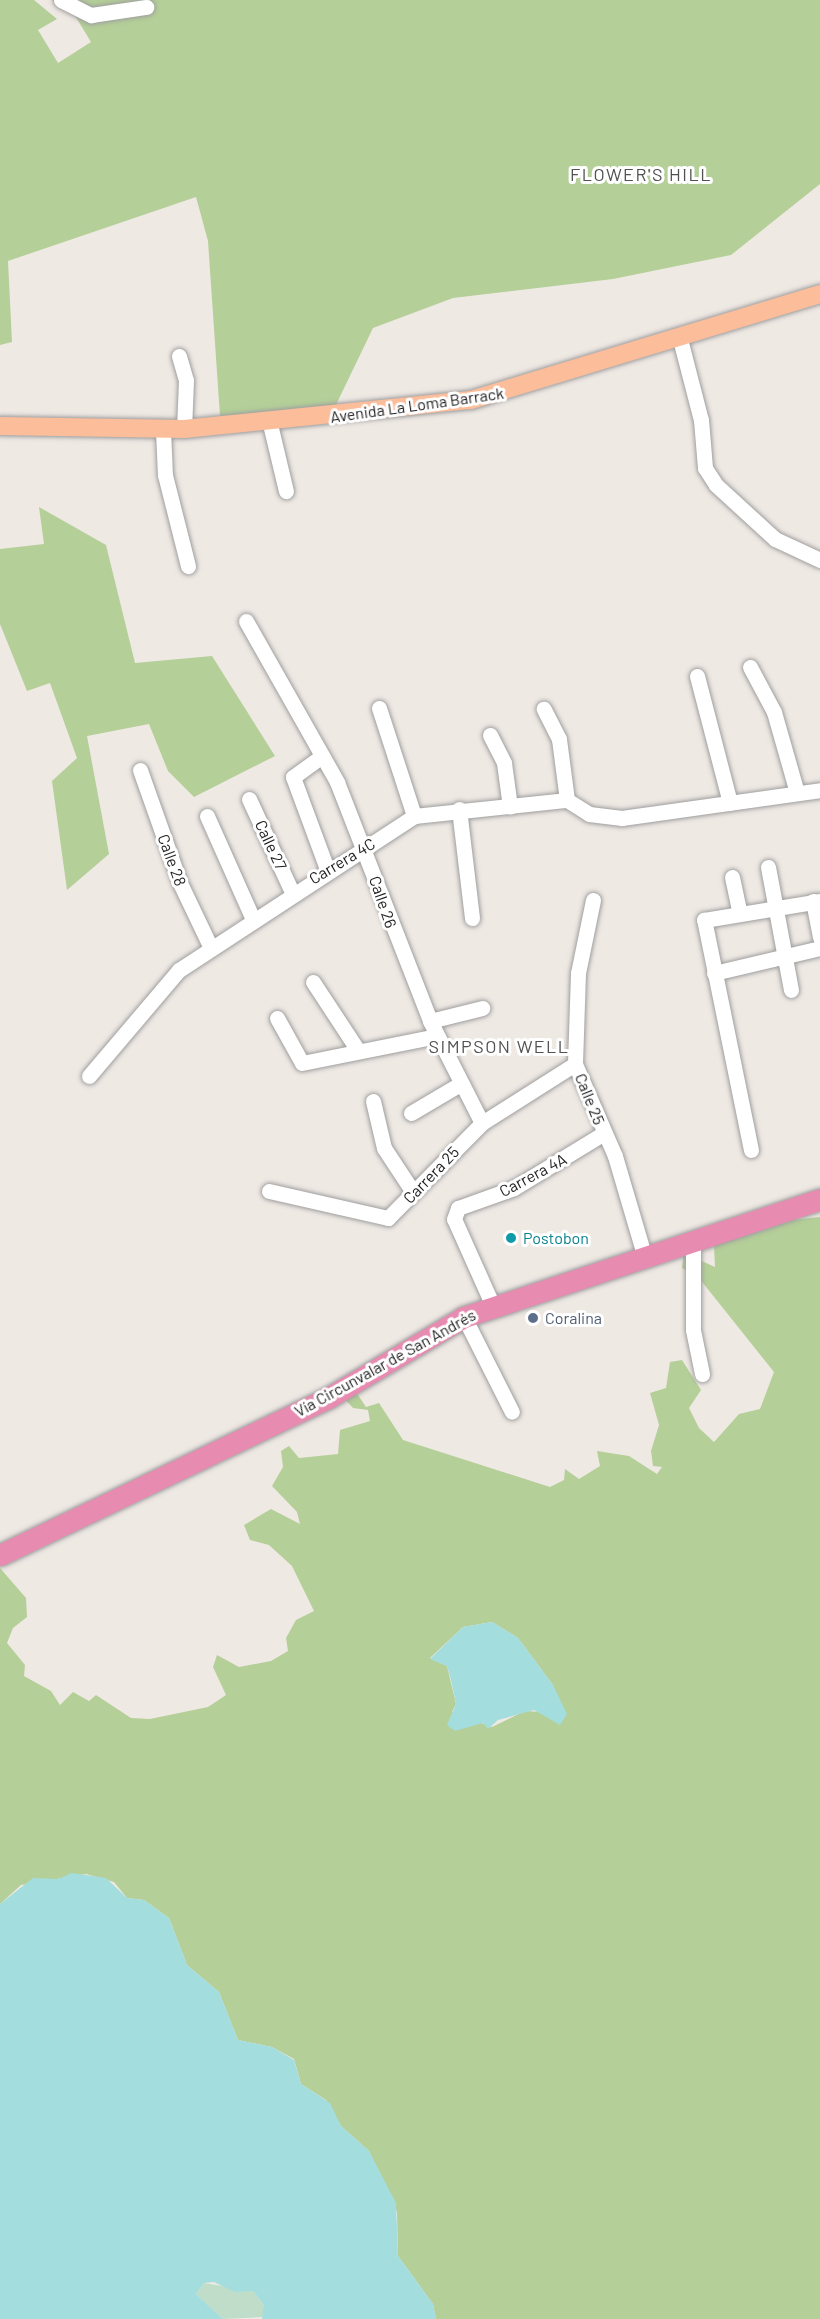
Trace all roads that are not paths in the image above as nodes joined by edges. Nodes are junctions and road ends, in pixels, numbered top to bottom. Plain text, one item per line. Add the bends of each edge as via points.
1 (61, 0) edge
2 (146, 7) dead end
3 (820, 294) edge
4 (680, 339) junction
5 (179, 356) dead end
6 (270, 424) junction
7 (0, 426) edge
8 (184, 429) junction
9 (163, 430) junction
10 (286, 491) dead end
11 (820, 560) edge
12 (188, 566) dead end
13 (246, 621) dead end
14 (750, 667) dead end
15 (697, 676) dead end
16 (379, 708) dead end
17 (544, 709) dead end
18 (490, 735) dead end
19 (322, 756) junction
20 (140, 770) dead end
21 (820, 790) edge
22 (797, 793) junction
23 (249, 799) dead end
24 (567, 800) junction
25 (730, 803) junction
26 (510, 807) junction
27 (459, 809) junction
28 (207, 816) dead end
29 (414, 816) junction
30 (364, 848) junction
31 (768, 867) dead end
32 (327, 869) junction
33 (732, 877) dead end
34 (292, 891) junction
35 (593, 900) dead end
36 (817, 901) edge
37 (776, 906) junction
38 (739, 911) junction
39 (252, 917) junction
40 (472, 918) dead end
41 (820, 937) edge
42 (211, 948) junction
43 (820, 948) edge
44 (785, 956) junction
45 (714, 973) junction
46 (313, 982) dead end
47 (791, 990) dead end
48 (482, 1008) dead end
49 (278, 1018) dead end
50 (430, 1021) junction
51 (436, 1036) junction
52 (357, 1049) junction
53 (576, 1064) junction
54 (89, 1076) dead end
55 (460, 1084) junction
56 (373, 1101) dead end
57 (411, 1113) dead end
58 (482, 1123) junction
59 (604, 1133) junction
60 (751, 1150) dead end
61 (270, 1191) dead end
62 (414, 1192) junction
63 (820, 1198) edge
64 (693, 1242) junction
65 (645, 1258) junction
66 (494, 1306) junction
67 (464, 1317) junction
68 (702, 1374) dead end
69 (512, 1412) dead end
70 (0, 1556) edge

1 - 2 street via 91,15
3 - 4 main road, Avenida La Loma Barrack
4 - 6 main road, Avenida La Loma Barrack via 481,398
4 - 11 street via 701,420 705,468 716,485 775,539
5 - 8 street via 186,380
6 - 8 main road, Avenida La Loma Barrack
6 - 10 street
7 - 9 main road, Avenida La Loma Barrack
8 - 9 main road, Avenida La Loma Barrack
9 - 12 street via 165,475
13 - 19 street, Calle 26
14 - 22 street via 774,712
15 - 25 street
16 - 29 street
17 - 24 street via 559,739
18 - 26 street via 504,763
19 - 30 street, Calle 26
19 - 32 street via 292,777
20 - 42 street, Calle 28 via 180,883
21 - 22 street
22 - 25 street
23 - 34 street, Calle 27
24 - 25 street via 589,814 622,818
24 - 26 street, Carrera 4C
26 - 27 street, Carrera 4C
27 - 29 street, Carrera 4C
27 - 40 street
28 - 39 street
29 - 30 street, Carrera 4C
30 - 32 street, Carrera 4C
30 - 50 street, Calle 26
31 - 37 street
32 - 34 street, Carrera 4C
33 - 38 street
34 - 39 street, Carrera 4C
35 - 53 street, Calle 25 via 578,974
36 - 37 street
36 - 41 street
37 - 38 street
37 - 44 street
38 - 45 street via 704,920
39 - 42 street, Carrera 4C
42 - 54 street, Carrera 4C via 153,995
43 - 44 street
44 - 45 street
44 - 47 street
45 - 60 street
46 - 52 street
48 - 50 street
49 - 52 street via 299,1062
50 - 51 street, Calle 26
51 - 52 street
51 - 55 street, Calle 26
53 - 58 street, Carrera 25
53 - 59 street, Calle 25
55 - 57 street
55 - 58 street, Calle 26
56 - 62 street via 384,1148
58 - 62 street, Carrera 25
59 - 65 street, Calle 25
59 - 66 street, Carrera 4A via 514,1188 458,1208 454,1219
61 - 62 street, Carrera 25 via 383,1219 394,1214
63 - 64 highway, Vía Circunvalar de San Andrés
64 - 65 highway, Vía Circunvalar de San Andrés
64 - 68 street via 693,1330
65 - 66 highway, Vía Circunvalar de San Andrés
66 - 67 highway, Vía Circunvalar de San Andrés
67 - 69 street
67 - 70 highway, Vía Circunvalar de San Andrés via 328,1398

